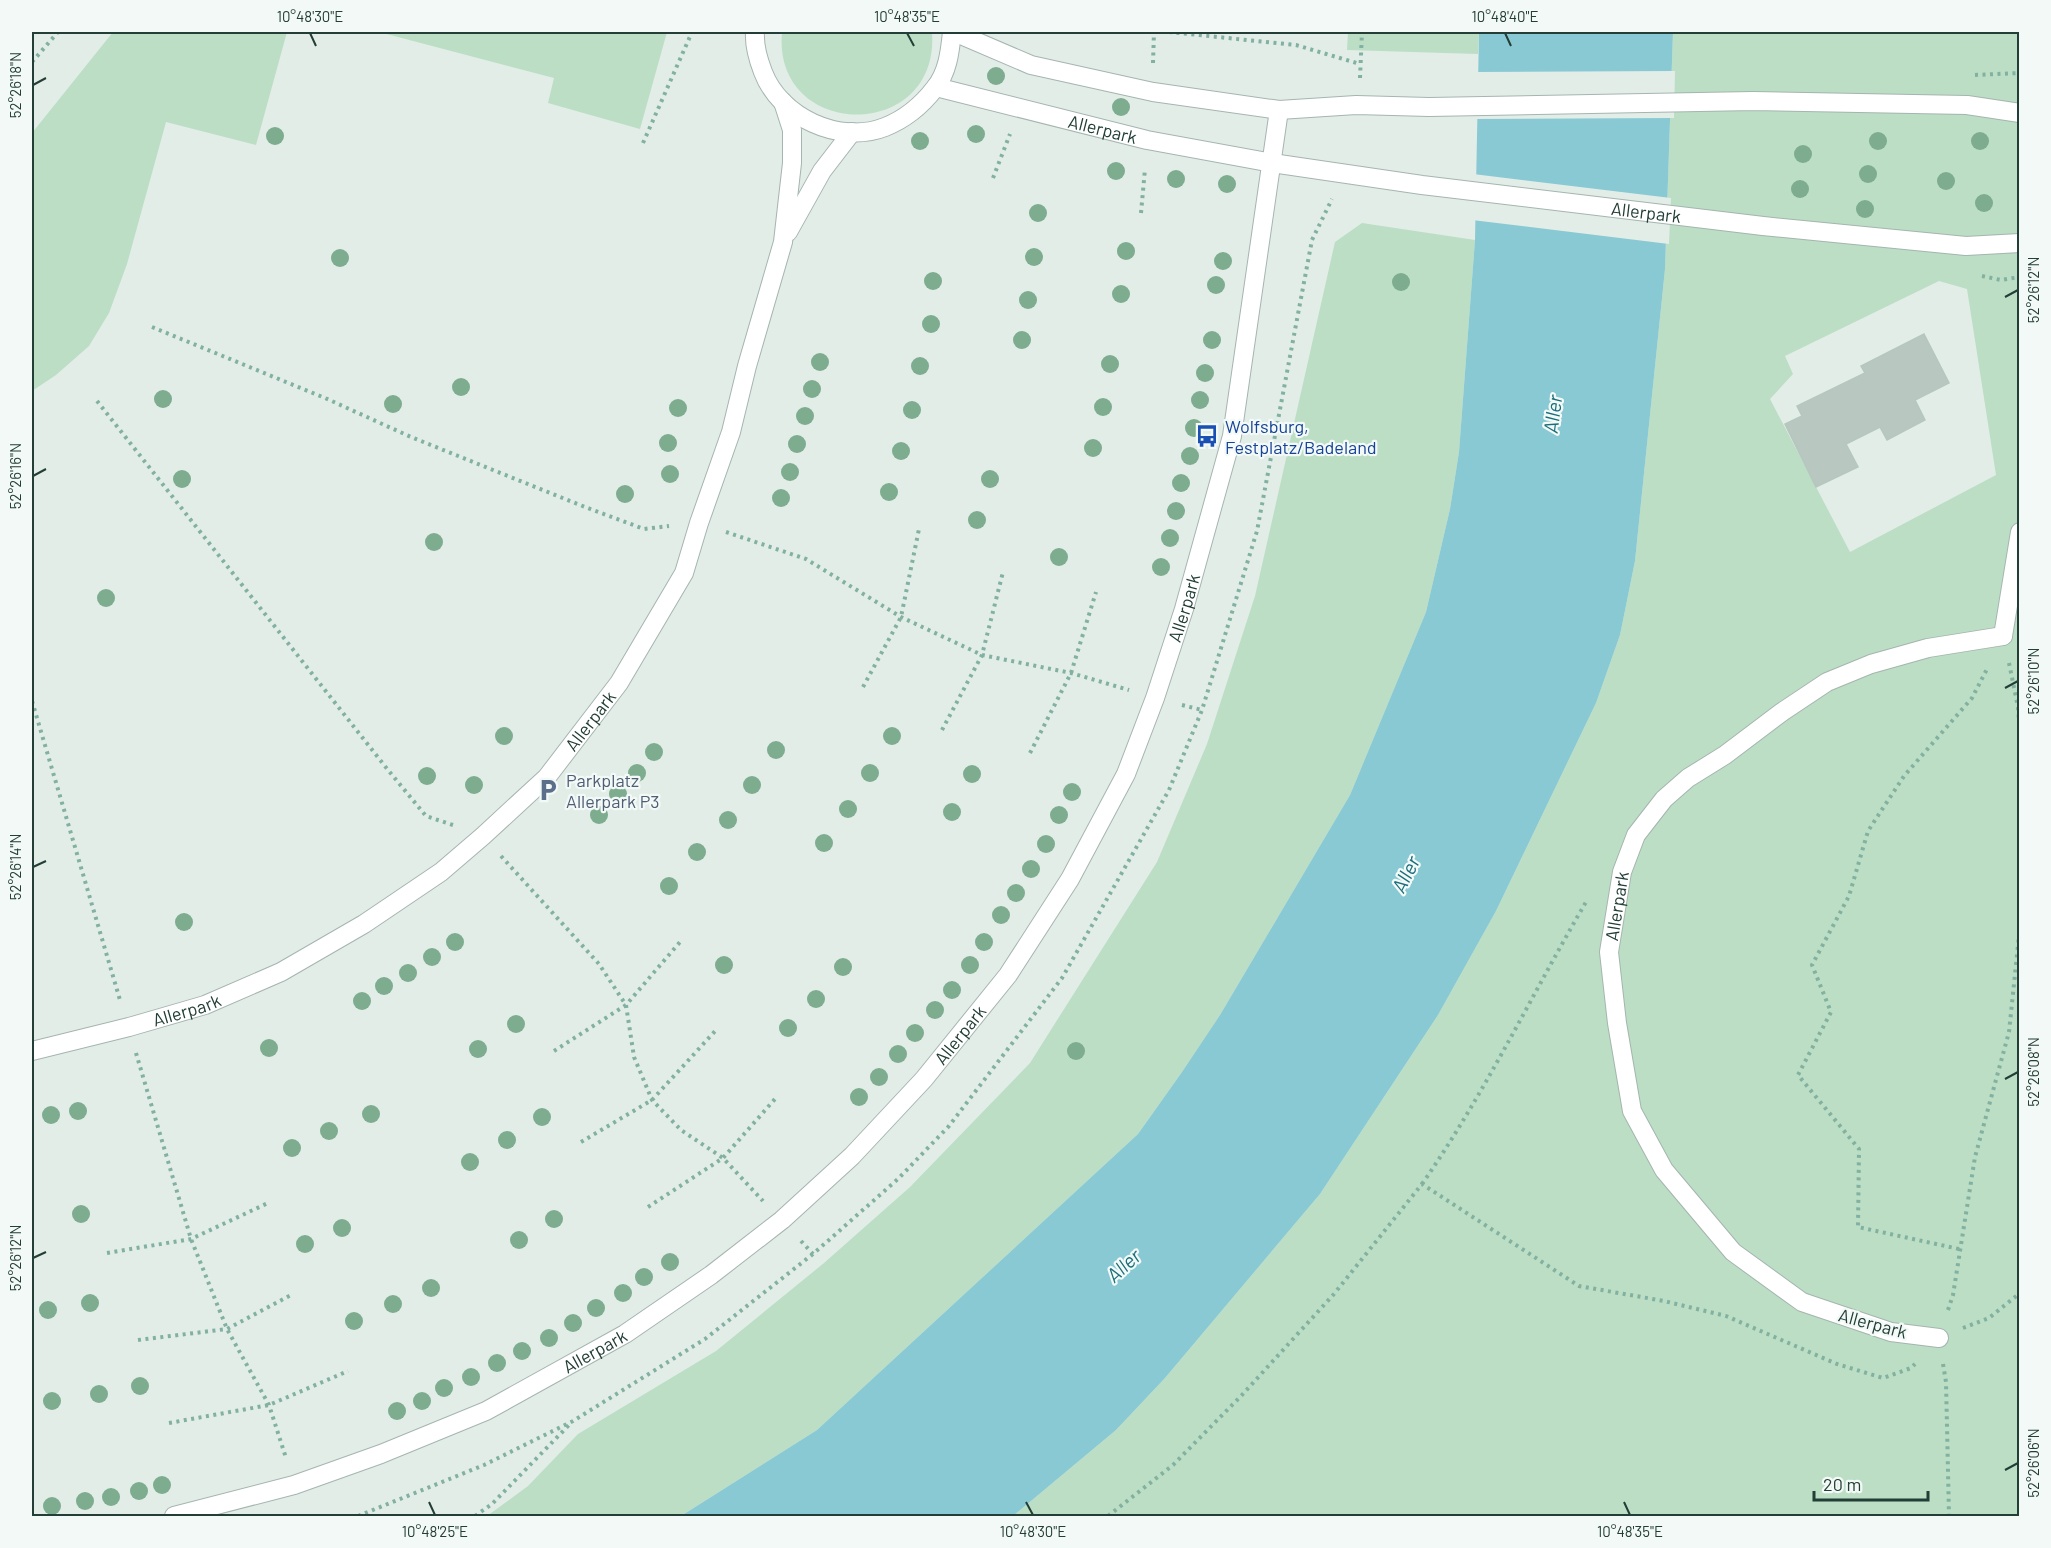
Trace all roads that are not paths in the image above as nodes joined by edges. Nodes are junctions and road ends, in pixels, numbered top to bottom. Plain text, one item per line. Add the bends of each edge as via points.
1 (953, 32) edge
2 (752, 33) edge
3 (936, 87) junction
4 (783, 102) junction
5 (1279, 110) junction
6 (2019, 113) edge
7 (852, 132) junction
8 (1272, 163) junction
9 (783, 242) junction
10 (2019, 243) edge
11 (2019, 532) edge
12 (32, 1051) edge
13 (1939, 1338) road end
14 (174, 1516) edge

1 - 3 street, Allerpark via 948,60
1 - 5 street, Allerpark via 1031,65 1153,92
2 - 4 street, Allerpark via 767,81
3 - 7 street, Allerpark via 914,111 884,127
3 - 8 street, Allerpark via 1147,140
4 - 7 street, Allerpark via 804,119
4 - 9 street, Allerpark via 792,130
5 - 6 street, Allerpark via 1356,105 1753,101 1967,105
5 - 8 street, Allerpark
7 - 9 street, Allerpark via 822,171
8 - 10 street, Allerpark via 1763,226 1966,246
8 - 14 street, Allerpark via 1232,436 1155,698 1125,774 1070,879 1008,975 924,1079 852,1156 782,1220 625,1334 486,1411 381,1454 294,1485
9 - 12 street, Allerpark via 731,432 684,573 619,683 547,777 441,872 364,924 281,972 205,1005
11 - 13 street, Allerpark via 2003,636 1928,648 1871,664 1827,682 1688,778 1664,799 1636,835 1622,872 1609,952 1632,1111 1664,1170 1733,1252 1802,1302 1891,1332

